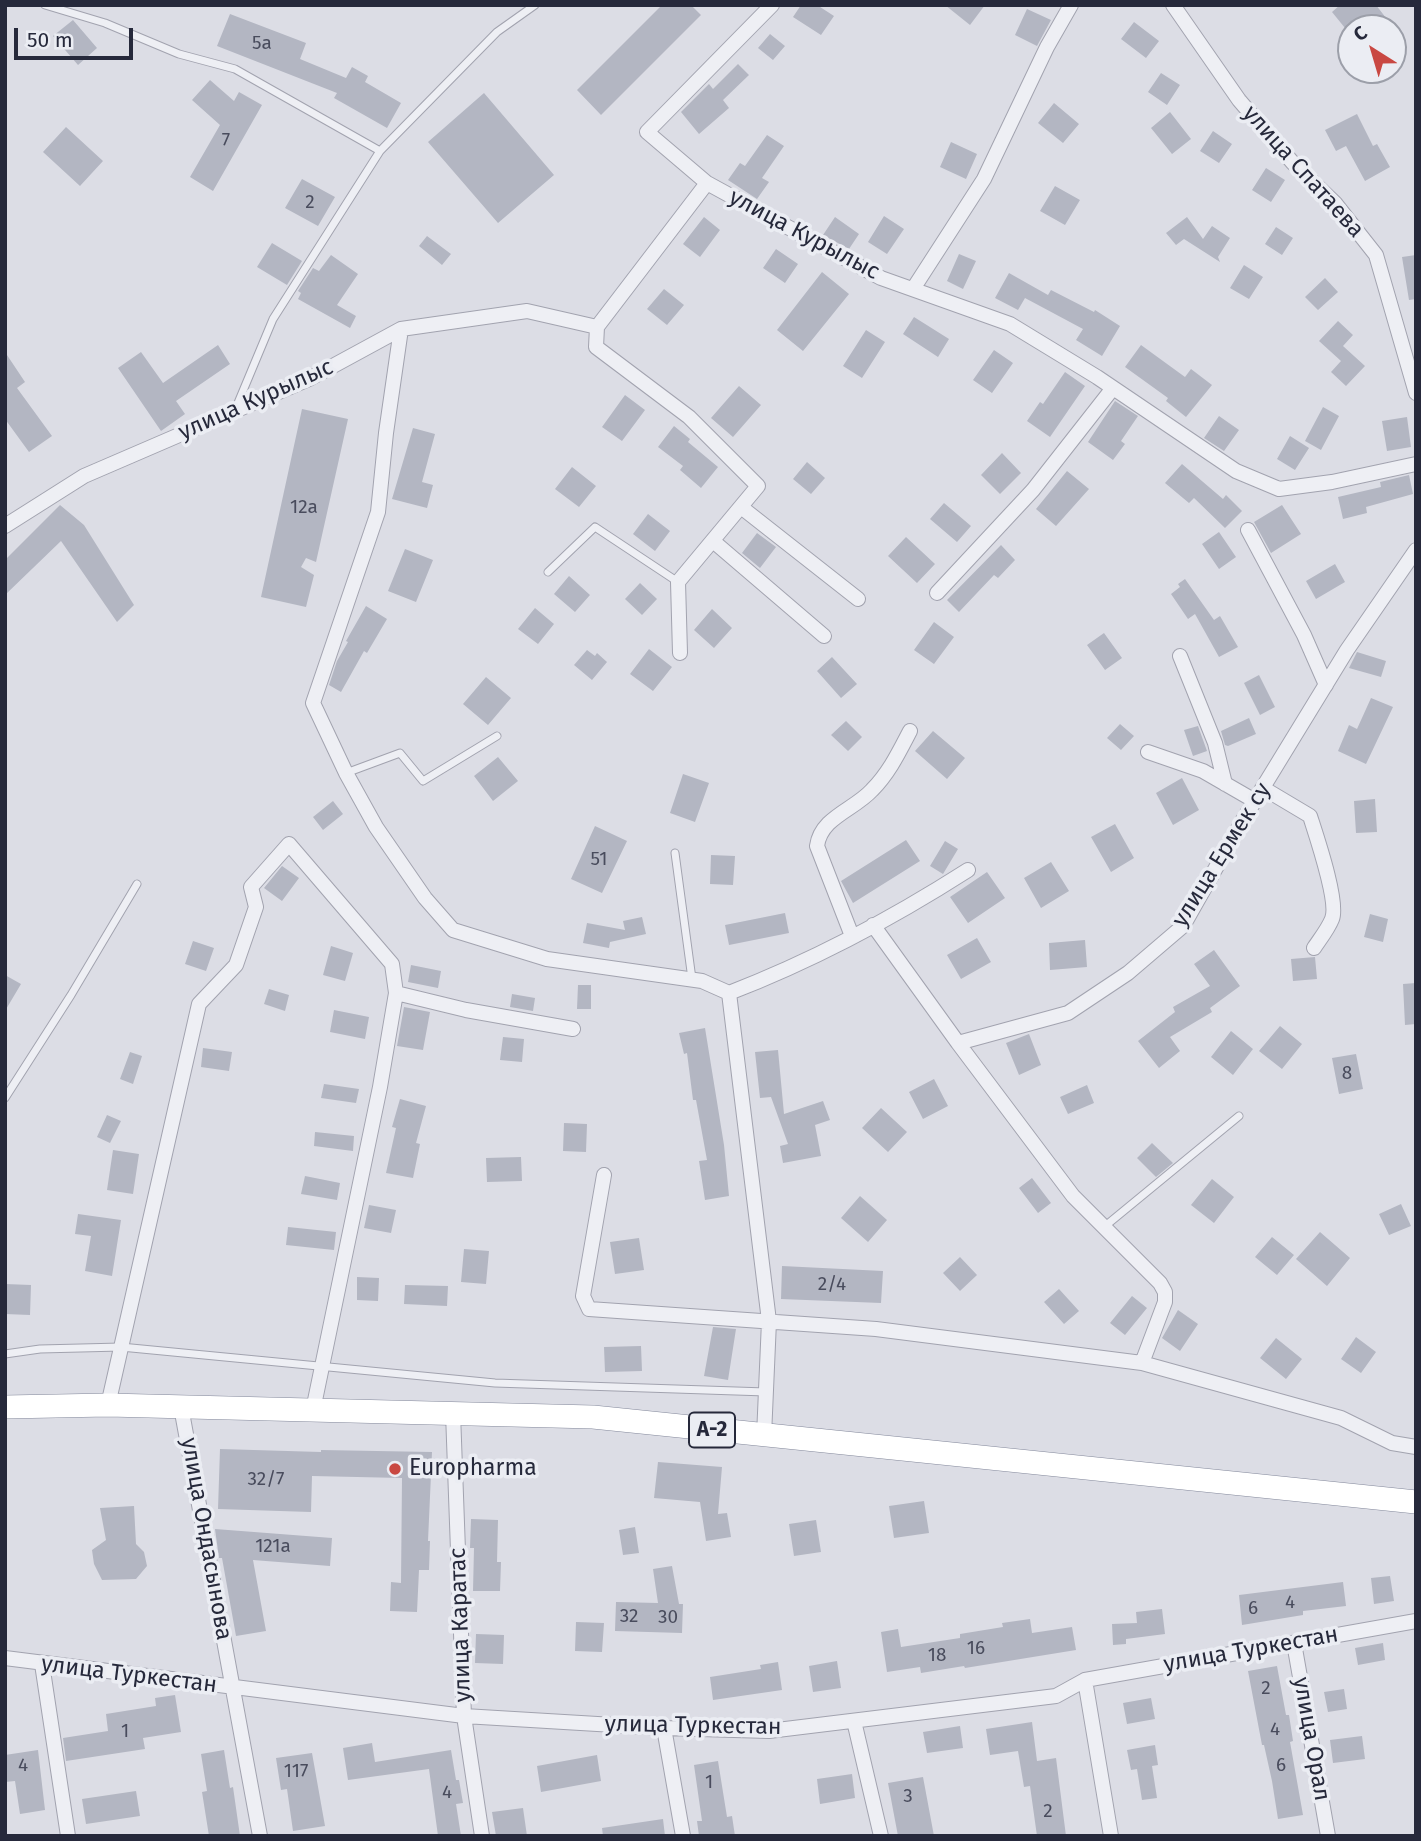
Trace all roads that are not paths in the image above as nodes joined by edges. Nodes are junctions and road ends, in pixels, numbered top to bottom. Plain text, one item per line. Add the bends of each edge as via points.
1 (45, 5) edge
2 (536, 5) edge
3 (772, 5) edge
4 (1072, 5) edge
5 (1173, 5) edge
6 (380, 151) junction
7 (707, 183) junction
8 (913, 289) junction
9 (597, 327) junction
10 (401, 329) junction
11 (1113, 387) junction
12 (1416, 393) edge
13 (234, 411) junction
14 (1416, 464) edge
15 (741, 507) junction
16 (7, 521) edge
17 (1248, 530) dead end
18 (713, 541) junction
19 (1416, 550) edge
20 (548, 572) dead end
21 (678, 582) junction
22 (937, 593) dead end
23 (858, 599) dead end
24 (824, 636) dead end
25 (680, 653) dead end
26 (1180, 656) dead end
27 (1326, 685) junction
28 (911, 731) dead end
29 (497, 736) dead end
30 (1149, 752) dead end
31 (346, 773) junction
32 (1225, 784) junction
33 (1263, 788) junction
34 (1255, 801) junction
35 (675, 853) dead end
36 (968, 870) dead end
37 (137, 884) dead end
38 (873, 925) junction
39 (852, 936) junction
40 (1314, 948) dead end
41 (692, 979) junction
42 (396, 993) junction
43 (729, 993) junction
44 (573, 1029) dead end
45 (958, 1043) junction
46 (5, 1098) edge
47 (1239, 1116) dead end
48 (604, 1175) dead end
49 (1104, 1227) junction
50 (769, 1321) junction
51 (121, 1348) junction
52 (5, 1354) edge
53 (1142, 1363) junction
54 (322, 1366) junction
55 (766, 1392) junction
56 (108, 1405) junction
57 (5, 1407) edge
58 (181, 1407) junction
59 (313, 1410) junction
60 (453, 1413) junction
61 (764, 1436) junction
62 (1416, 1447) edge
63 (1416, 1502) edge
64 (1416, 1621) edge
65 (1294, 1643) junction
66 (5, 1658) edge
67 (42, 1664) junction
68 (1085, 1680) junction
69 (233, 1689) junction
70 (464, 1716) junction
71 (854, 1721) junction
72 (664, 1728) junction
73 (68, 1836) edge
74 (260, 1836) edge
75 (482, 1836) edge
76 (683, 1836) edge
77 (880, 1836) edge
78 (1111, 1836) edge
79 (1328, 1836) edge

1 - 6 lane via 105,23 178,54 235,69
2 - 6 lane via 497,33
3 - 7 street via 647,132
4 - 8 street via 984,179
5 - 12 street, улица Спатаева via 1239,100 1335,203 1376,255
6 - 13 lane via 273,319
7 - 8 street, улица Курылыс via 881,278
7 - 9 street, улица Курылыс
8 - 11 street, улица Курылыс via 1010,324
9 - 10 street, улица Курылыс via 527,311
9 - 15 street via 596,347 689,417 758,486
10 - 13 street, улица Курылыс via 309,379
10 - 31 street via 378,512 313,703
11 - 14 street, улица Курылыс via 1236,471 1279,489
11 - 22 street via 1034,489
13 - 16 street, улица Курылыс via 84,477
15 - 18 street
15 - 23 street
17 - 27 street
18 - 21 street
18 - 24 street
19 - 27 street, улица Ермек су
20 - 21 lane via 595,527
21 - 25 street
26 - 32 street via 1215,744
27 - 33 street, улица Ермек су
28 - 39 street via 870,793 819,834 817,846
29 - 31 lane via 423,781 400,753
30 - 32 street
31 - 41 street via 376,827 453,930 547,959
32 - 34 street
33 - 34 street, улица Ермек су
33 - 40 street via 1310,816 1319,844 1334,917
34 - 45 street, улица Ермек су via 1183,926 1128,973 1068,1013
35 - 41 lane
36 - 38 street
37 - 46 lane
38 - 39 street
38 - 45 street
39 - 43 street
41 - 43 street
42 - 44 street
42 - 51 street via 392,964 289,844 251,887 256,907 236,965 199,1004
42 - 54 street
43 - 50 street
45 - 49 street via 1073,1196
47 - 49 lane
48 - 50 street via 583,1296 589,1309
49 - 53 street via 1165,1292
50 - 53 street via 876,1329
50 - 55 street
51 - 52 lane
51 - 54 lane
51 - 56 street
53 - 62 street via 1341,1418 1392,1443
54 - 55 lane via 495,1382
54 - 59 street
55 - 61 street
56 - 57 highway, A-2
56 - 58 highway, A-2
58 - 59 highway, A-2
58 - 69 street, улица Ондасынова
59 - 60 highway, A-2
60 - 61 highway, A-2 via 593,1417
60 - 70 street, улица Каратас
61 - 63 highway, A-2
64 - 65 street, улица Туркестан
65 - 68 street, улица Туркестан
65 - 79 street, улица Орал
66 - 67 street, улица Туркестан
67 - 69 street, улица Туркестан
67 - 73 street
68 - 71 street, улица Туркестан via 1056,1696
68 - 78 street
69 - 70 street, улица Туркестан
69 - 74 street, улица Ондасынова
70 - 72 street, улица Туркестан
70 - 75 street, улица Каратас
71 - 72 street, улица Туркестан via 769,1731
71 - 77 street
72 - 76 street

